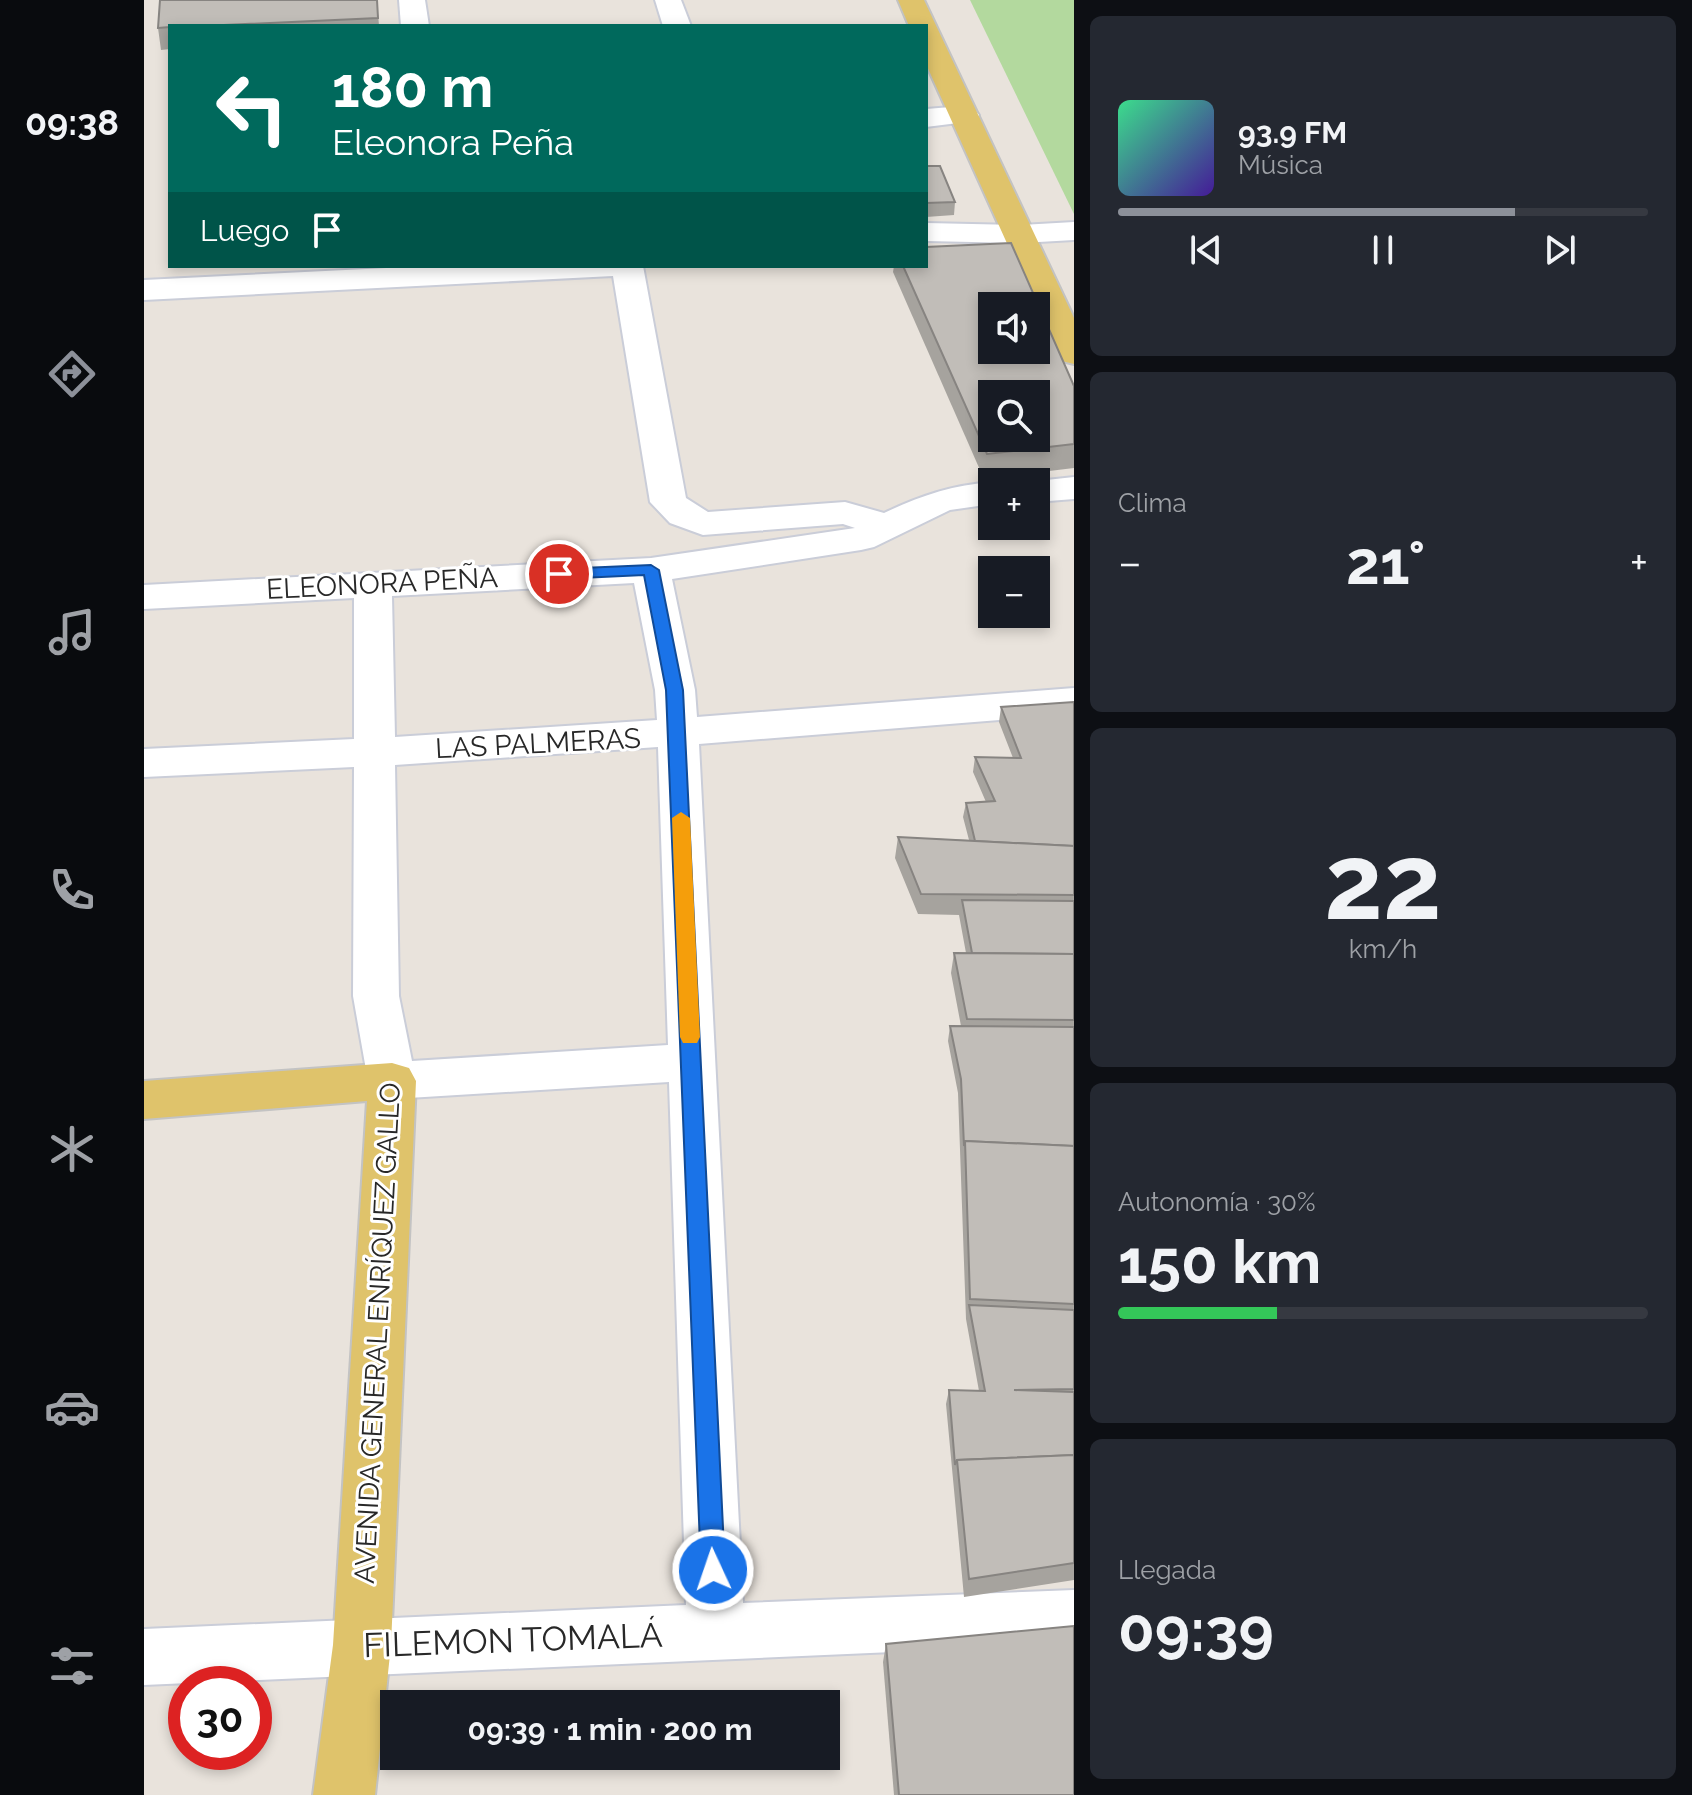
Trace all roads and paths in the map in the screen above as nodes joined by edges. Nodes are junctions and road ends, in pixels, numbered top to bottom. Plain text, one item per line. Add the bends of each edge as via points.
1 (412, 0) edge
2 (668, 0) edge
3 (911, 0) edge
4 (415, 24) edge
5 (676, 24) edge
6 (921, 24) edge
7 (928, 40) edge
8 (964, 115) junction
9 (928, 118) edge
10 (1074, 231) edge
11 (928, 232) edge
12 (1021, 234) junction
13 (928, 254) edge
14 (245, 268) edge
15 (546, 268) edge
16 (627, 268) edge
17 (439, 271) edge
18 (144, 273) edge
19 (144, 290) edge
20 (1074, 354) edge
21 (1074, 488) edge
22 (1050, 490) edge
23 (978, 494) edge
24 (889, 526) junction
25 (651, 570) junction
26 (373, 583) junction
27 (144, 597) edge
28 (1074, 701) edge
29 (678, 734) junction
30 (376, 753) junction
31 (144, 763) edge
32 (691, 1062) junction
33 (392, 1081) junction
34 (144, 1100) edge
35 (1074, 1617) edge
36 (716, 1634) junction
37 (362, 1645) junction
38 (144, 1657) edge
39 (344, 1795) edge

1 - 4 street
2 - 5 street
3 - 6 main road
7 - 8 main road
8 - 9 street
8 - 12 main road
10 - 12 street
11 - 12 street
12 - 13 street
12 - 20 main road
14 - 18 street
15 - 17 street
16 - 24 street via 668,502 703,524 845,513
17 - 19 street
21 - 22 street
23 - 24 street, ELEONORA PEÑA via 937,502
24 - 25 street, ELEONORA PEÑA via 861,539
25 - 26 street, ELEONORA PEÑA
25 - 29 street via 675,690
26 - 27 street, ELEONORA PEÑA
26 - 30 street, AVENIDA GENERAL ENRÍQUEZ GALLO
28 - 29 street, LAS PALMERAS
29 - 30 street, LAS PALMERAS
29 - 32 street
30 - 31 street, LAS PALMERAS
30 - 33 street, AVENIDA GENERAL ENRÍQUEZ GALLO via 376,996
32 - 33 street
32 - 36 street
33 - 34 main road
33 - 37 main road, AVENIDA GENERAL ENRÍQUEZ GALLO
35 - 36 street, FILEMON TOMALÁ
36 - 37 street, FILEMON TOMALÁ
37 - 38 street, FILEMON TOMALÁ
37 - 39 main road, AVENIDA GENERAL ENRÍQUEZ GALLO

